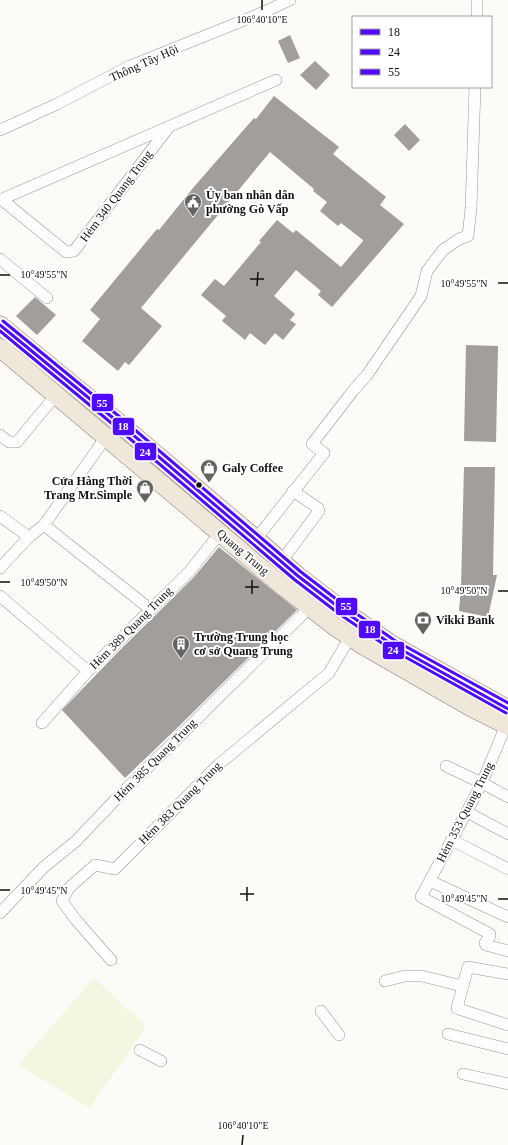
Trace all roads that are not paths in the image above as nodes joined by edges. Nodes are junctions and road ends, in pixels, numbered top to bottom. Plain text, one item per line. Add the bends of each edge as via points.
1 (290, 0) edge
2 (477, 0) edge
3 (477, 16) edge
4 (276, 80) dead end
5 (475, 88) edge
6 (170, 126) junction
7 (0, 130) edge
8 (1, 199) edge
9 (0, 259) edge
10 (47, 298) dead end
11 (0, 325) edge
12 (0, 348) edge
13 (56, 395) junction
14 (118, 422) junction
15 (0, 435) edge
16 (106, 437) junction
17 (293, 491) junction
18 (0, 516) edge
19 (44, 525) junction
20 (220, 533) junction
21 (29, 537) junction
22 (256, 539) junction
23 (281, 562) junction
24 (0, 568) edge
25 (0, 596) edge
26 (310, 607) junction
27 (150, 609) junction
28 (355, 629) junction
29 (88, 670) junction
30 (507, 720) edge
31 (42, 723) dead end
32 (446, 766) dead end
33 (482, 783) junction
34 (508, 797) edge
35 (467, 812) junction
36 (508, 834) edge
37 (452, 840) junction
38 (508, 868) edge
39 (430, 881) junction
40 (0, 913) edge
41 (508, 917) edge
42 (508, 950) edge
43 (111, 960) dead end
44 (508, 974) edge
45 (385, 981) dead end
46 (462, 986) junction
47 (321, 1011) dead end
48 (508, 1025) edge
49 (448, 1034) dead end
50 (339, 1035) dead end
51 (508, 1049) edge
52 (140, 1050) dead end
53 (161, 1061) dead end
54 (462, 1074) dead end
55 (508, 1084) edge

1 - 7 street, Thông Tây Hội via 130,66
2 - 3 street
4 - 6 street, Hẻm 340 Quang Trung
5 - 17 street via 468,236 442,250 428,271 421,296 367,375 312,444 324,453
6 - 8 street, Hẻm 340 Quang Trung
6 - 8 street, Hẻm 340 Quang Trung via 74,251 66,252
9 - 10 street
11 - 14 main road, Quang Trung
12 - 13 main road, Quang Trung
13 - 15 street via 17,442 9,442
13 - 16 main road, Quang Trung
14 - 16 main road
14 - 22 main road, Quang Trung
16 - 19 street
16 - 20 main road, Quang Trung
17 - 22 street
17 - 23 street via 319,511
18 - 21 street
19 - 21 street
19 - 27 street
20 - 26 main road, Quang Trung
20 - 27 street, Hẻm 389 Quang Trung via 189,572
21 - 24 street
22 - 23 main road, Quang Trung
23 - 28 main road, Quang Trung via 329,600
25 - 29 street
26 - 28 main road, Quang Trung via 334,626
26 - 40 street, Hẻm 385 Quang Trung via 76,841 44,867
27 - 29 street, Hẻm 389 Quang Trung
28 - 30 main road, Quang Trung via 391,644
28 - 43 street, Hẻm 383 Quang Trung via 329,673 218,764 115,869 95,864 69,888 62,901
29 - 31 street, Hẻm 389 Quang Trung
30 - 33 street, Hẻm 353 Quang Trung
32 - 33 street
33 - 34 street
33 - 35 street, Hẻm 353 Quang Trung
35 - 36 street
35 - 37 street, Hẻm 353 Quang Trung
37 - 38 street
37 - 39 street, Hẻm 353 Quang Trung
39 - 41 street
39 - 42 street, Hẻm 353 Quang Trung via 421,898 490,934 486,945
44 - 46 street via 468,967
45 - 46 street via 405,976 422,976
46 - 48 street via 457,1008
47 - 50 street
49 - 51 street
52 - 53 street
54 - 55 street

